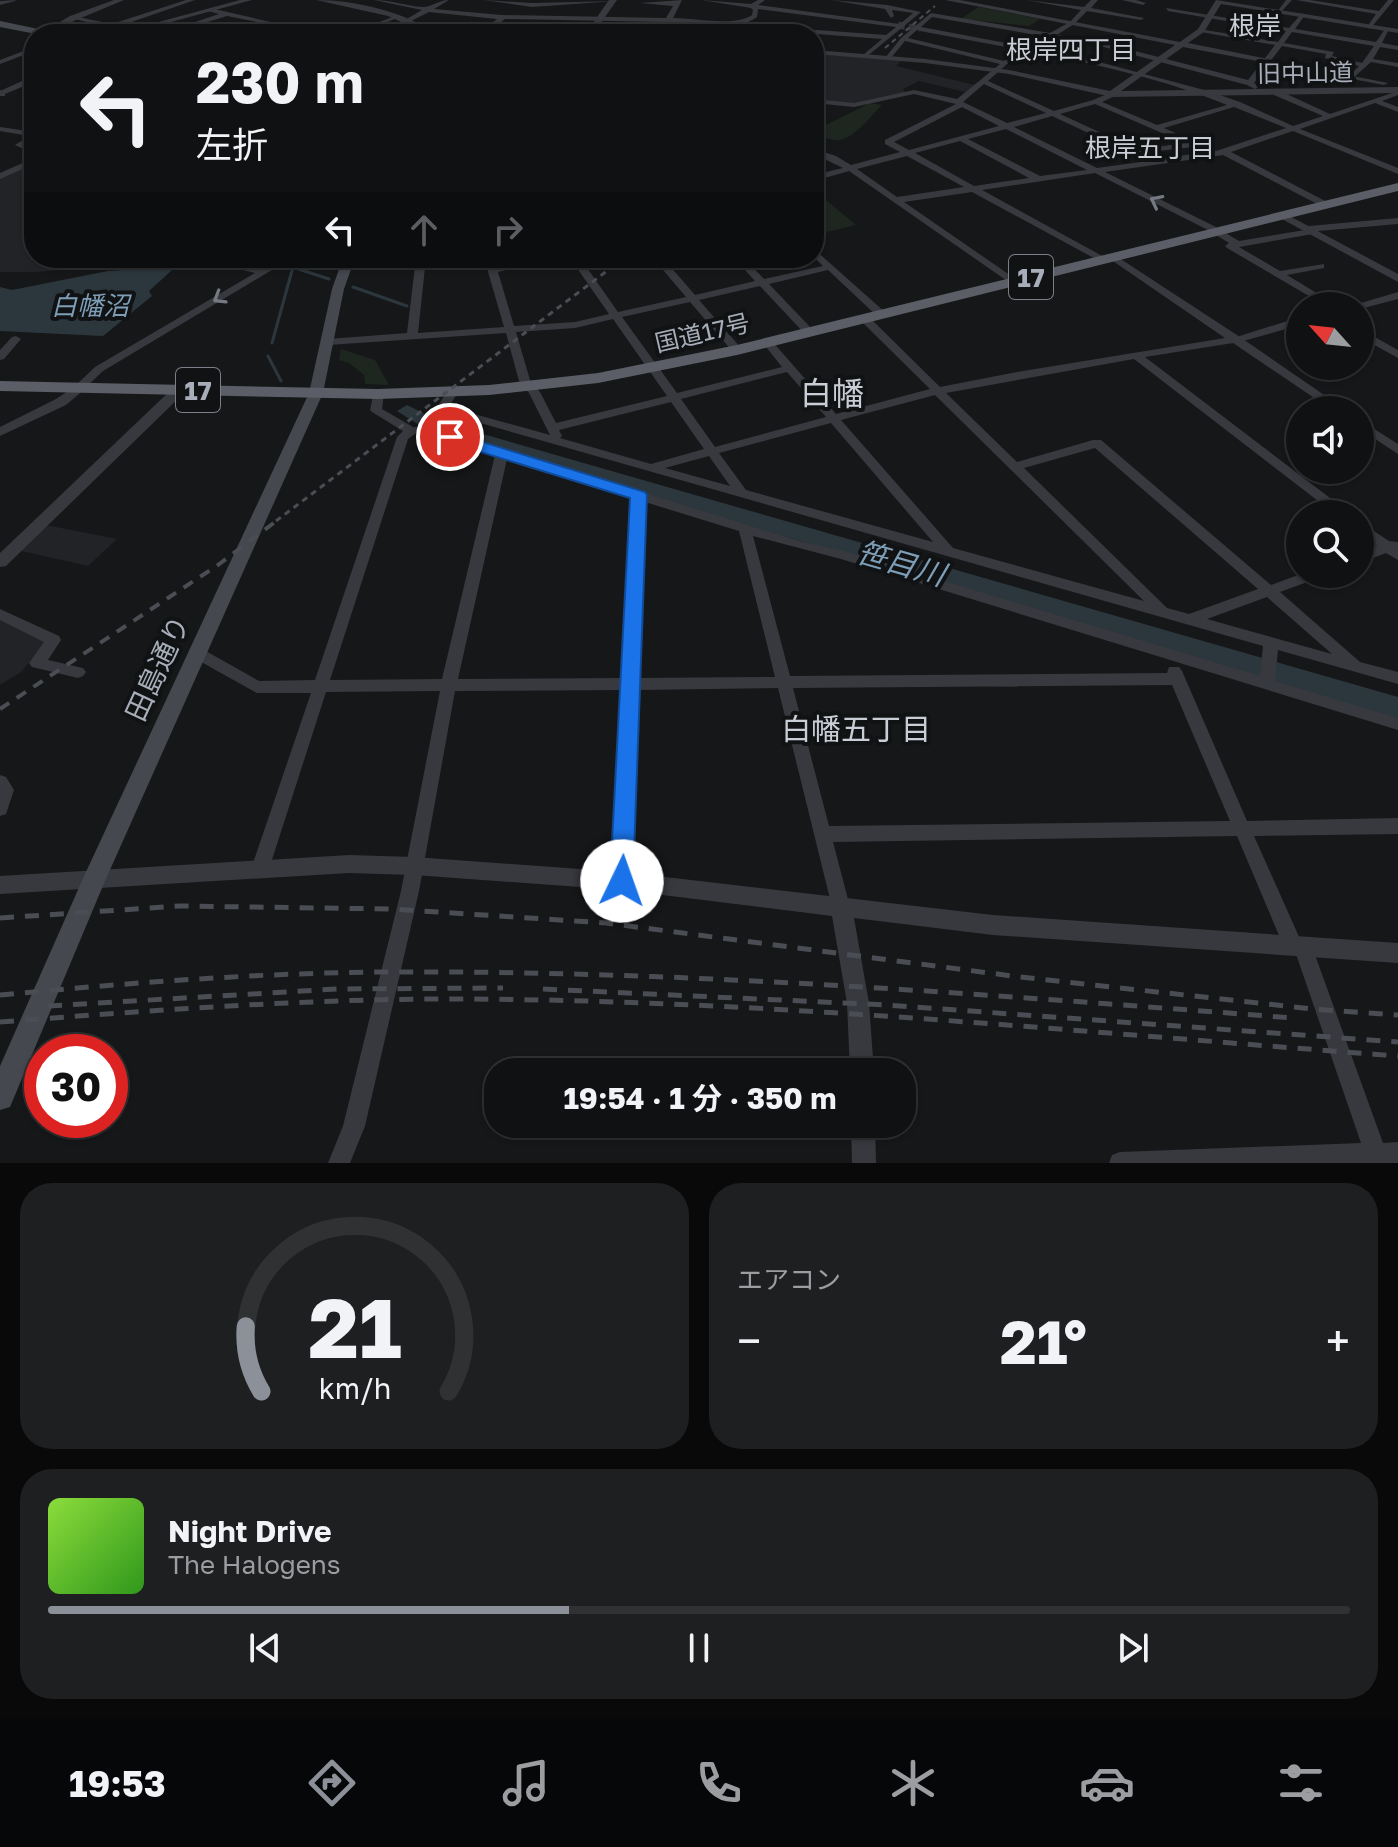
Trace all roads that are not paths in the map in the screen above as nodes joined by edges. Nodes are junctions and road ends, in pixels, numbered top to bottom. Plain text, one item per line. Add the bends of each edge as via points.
1 (13, 0) edge
2 (120, 0) edge
3 (192, 0) edge
4 (248, 0) edge
5 (320, 0) edge
6 (377, 0) edge
7 (446, 0) edge
8 (486, 0) edge
9 (542, 0) edge
10 (704, 0) edge
11 (762, 0) edge
12 (834, 0) edge
13 (949, 0) edge
14 (990, 0) edge
15 (1029, 0) edge
16 (1095, 0) edge
17 (1125, 0) edge
18 (1289, 0) edge
19 (1299, 0) edge
20 (1217, 1) edge
21 (1390, 1) edge
22 (678, 2) edge
23 (865, 2) edge
24 (0, 3) edge
25 (611, 3) edge
26 (643, 3) dead end
27 (1143, 3) dead end
28 (1398, 4) edge
29 (532, 5) junction
30 (753, 6) junction
31 (980, 6) junction
32 (584, 7) dead end
33 (820, 8) dead end
34 (888, 8) junction
35 (1086, 9) junction
36 (1168, 9) dead end
37 (210, 10) junction
38 (428, 10) junction
39 (1279, 11) junction
40 (227, 13) junction
41 (1379, 13) junction
42 (813, 14) junction
43 (1302, 15) junction
44 (718, 16) dead end
45 (1212, 16) junction
46 (397, 17) junction
47 (502, 17) junction
48 (670, 17) junction
49 (842, 17) junction
50 (73, 18) junction
51 (542, 18) junction
52 (1141, 18) dead end
53 (600, 19) junction
54 (957, 19) junction
55 (407, 21) junction
56 (263, 22) junction
57 (724, 23) joint
58 (1072, 23) junction
59 (1346, 23) junction
60 (0, 24) edge
61 (63, 24) edge
62 (94, 24) edge
63 (131, 24) edge
64 (153, 24) edge
65 (194, 24) edge
66 (258, 24) edge
67 (268, 24) edge
68 (378, 24) edge
69 (413, 24) edge
70 (493, 24) edge
71 (538, 24) edge
72 (596, 24) edge
73 (666, 24) edge
74 (901, 25) junction
75 (1370, 27) junction
76 (824, 28) edge
77 (24, 29) edge
78 (920, 29) tunnel mouth
79 (1291, 29) junction
80 (1201, 30) junction
81 (1398, 31) edge
82 (824, 32) edge
83 (939, 32) junction
84 (1051, 36) junction
85 (888, 37) junction
86 (1336, 37) junction
87 (1384, 37) junction
88 (903, 39) junction
89 (1398, 40) edge
90 (924, 44) junction
91 (1181, 44) junction
92 (1279, 44) junction
93 (1103, 45) junction
94 (1398, 48) edge
95 (1029, 49) junction
96 (24, 53) edge
97 (824, 53) edge
98 (865, 56) junction
99 (888, 58) junction
100 (1082, 59) junction
101 (1160, 60) junction
102 (1266, 60) junction
103 (0, 62) edge
104 (1367, 63) junction
105 (1398, 65) edge
106 (1001, 67) junction
107 (1140, 74) junction
108 (1352, 77) junction
109 (985, 82) junction
110 (1250, 83) junction
111 (24, 84) edge
112 (1398, 90) edge
113 (1262, 93) junction
114 (1277, 93) junction
115 (1, 94) edge
116 (1112, 94) junction
117 (1213, 95) junction
118 (1375, 101) junction
119 (824, 102) edge
120 (1096, 102) junction
121 (960, 103) junction
122 (1237, 104) junction
123 (1398, 110) edge
124 (1053, 114) junction
125 (1329, 116) junction
126 (1006, 126) junction
127 (1157, 128) junction
128 (1294, 128) junction
129 (2, 131) edge
130 (24, 134) edge
131 (962, 139) junction
132 (1194, 144) junction
133 (1160, 149) dead end
134 (911, 152) junction
135 (1219, 153) junction
136 (824, 156) edge
137 (1156, 162) junction
138 (24, 165) edge
139 (851, 169) junction
140 (1094, 170) junction
141 (1398, 171) edge
142 (0, 176) edge
143 (824, 176) edge
144 (1038, 179) junction
145 (1398, 187) edge
146 (976, 188) junction
147 (896, 200) junction
148 (1326, 205) junction
149 (1284, 216) junction
150 (1398, 221) edge
151 (1311, 230) junction
152 (1217, 232) junction
153 (1237, 244) junction
154 (1108, 258) junction
155 (824, 261) edge
156 (1321, 266) dead end
157 (830, 267) junction
158 (245, 268) edge
159 (271, 268) edge
160 (345, 268) edge
161 (420, 268) edge
162 (502, 268) edge
163 (582, 268) edge
164 (666, 268) edge
165 (749, 268) edge
166 (492, 270) joint
167 (264, 272) junction
168 (1279, 274) junction
169 (1398, 279) edge
170 (762, 282) junction
171 (1013, 282) junction
172 (1309, 292) edge
173 (1398, 295) edge
174 (692, 298) junction
175 (1374, 301) edge
176 (617, 315) junction
177 (882, 315) junction
178 (865, 319) junction
179 (1286, 325) edge
180 (510, 329) junction
181 (809, 332) junction
182 (412, 335) junction
183 (16, 339) dead end
184 (1236, 339) junction
185 (1374, 340) edge
186 (328, 342) junction
187 (767, 342) junction
188 (737, 350) junction
189 (1398, 355) edge
190 (1137, 356) junction
191 (0, 357) edge
192 (653, 368) junction
193 (790, 368) junction
194 (0, 386) edge
195 (529, 387) junction
196 (79, 388) junction
197 (179, 390) junction
198 (937, 391) junction
199 (452, 392) junction
200 (316, 393) junction
201 (378, 394) junction
202 (1319, 396) edge
203 (674, 397) junction
204 (833, 418) junction
205 (411, 431) junction
206 (0, 432) edge
207 (554, 433) junction
208 (1374, 434) edge
209 (711, 450) junction
210 (1398, 450) edge
211 (502, 453) junction
212 (653, 467) junction
213 (1015, 467) junction
214 (742, 494) junction
215 (639, 495) junction
216 (1326, 500) edge
217 (745, 529) junction
218 (1374, 535) edge
219 (1395, 549) edge
220 (949, 552) junction
221 (1374, 554) edge
222 (0, 562) edge
223 (1286, 585) edge
224 (1271, 591) junction
225 (1164, 612) junction
226 (0, 614) edge
227 (1188, 620) junction
228 (1270, 647) junction
229 (199, 654) junction
230 (1168, 655) junction
231 (1358, 667) junction
232 (78, 672) dead end
233 (1398, 678) edge
234 (1177, 679) junction
235 (631, 682) junction
236 (1268, 682) junction
237 (782, 683) junction
238 (449, 684) junction
239 (322, 686) junction
240 (1398, 724) edge
241 (0, 782) edge
242 (0, 809) edge
243 (1398, 826) edge
244 (1244, 829) junction
245 (823, 834) junction
246 (414, 866) junction
247 (260, 869) junction
248 (93, 881) junction
249 (622, 881) junction
250 (0, 885) edge
251 (841, 907) junction
252 (1298, 946) junction
253 (1398, 953) edge
254 (861, 1058) edge
255 (6, 1068) edge
256 (0, 1097) edge
257 (863, 1138) edge
258 (1387, 1154) edge
259 (339, 1163) edge
260 (864, 1163) edge
261 (1120, 1163) edge

1 - 24 street
2 - 50 street
3 - 63 street
4 - 37 street
5 - 46 street
6 - 38 street
7 - 38 street
8 - 29 street
9 - 29 street
10 - 30 street
11 - 30 street
12 - 23 street
13 - 31 street
14 - 31 street
15 - 35 street
16 - 35 street
17 - 27 street
18 - 39 street
19 - 41 street
20 - 39 street
20 - 45 street
21 - 28 street
21 - 41 street
22 - 26 street
22 - 48 street
23 - 34 street
23 - 49 street
25 - 29 street
25 - 32 street
25 - 53 street
29 - 47 street
30 - 42 street
30 - 57 street via 755,16 748,21
31 - 54 street
31 - 58 street
33 - 42 street
34 - 74 street
34 - 74 street via 918,12
35 - 52 street
35 - 58 street
36 - 45 street
37 - 40 street
37 - 64 street
38 - 47 street
38 - 55 street
39 - 43 street
40 - 56 street
40 - 65 street
41 - 75 street
42 - 49 street
43 - 59 street
43 - 79 street
44 - 48 street
45 - 79 street
45 - 80 street
46 - 55 street
46 - 68 street
47 - 51 street
47 - 70 street
48 - 53 street
48 - 57 street
48 - 73 street
49 - 74 street
49 - 76 street
50 - 61 street
50 - 62 street
51 - 53 street
51 - 71 street
53 - 72 street
54 - 83 street
54 - 84 street
54 - 88 street via 931,15
55 - 69 street
56 - 66 street
56 - 67 street
58 - 84 street
58 - 91 street
59 - 75 street
59 - 86 street
60 - 77 main road
74 - 85 street
75 - 87 street
78 - 83 street
79 - 86 street
79 - 92 street
80 - 91 street
80 - 92 street
81 - 87 street
82 - 85 street
83 - 90 street
83 - 95 street
84 - 93 street
84 - 95 street
85 - 98 street
86 - 87 street
87 - 89 street
87 - 94 street
87 - 104 street
88 - 90 street
88 - 99 street
90 - 106 street
91 - 101 street
91 - 102 street
92 - 102 street
92 - 104 street
93 - 100 street
93 - 101 street
95 - 100 street
95 - 106 street
96 - 103 street
97 - 98 street
98 - 99 street
99 - 106 street
100 - 107 street
101 - 107 street
101 - 110 street
102 - 108 street
102 - 110 street
104 - 105 street
104 - 108 street
106 - 109 street
106 - 116 street, 旧中山道
107 - 116 street
107 - 117 street
108 - 112 street
109 - 121 street
109 - 124 street
110 - 113 street
111 - 115 street
112 - 114 street, 旧中山道
112 - 118 street
113 - 114 street, 旧中山道
113 - 117 street, 旧中山道
114 - 125 street
116 - 117 street, 旧中山道
116 - 120 street
117 - 122 street
118 - 123 street
118 - 125 street
119 - 121 street via 854,105 914,92
120 - 124 street
120 - 127 street
121 - 126 street
121 - 134 street via 888,142
122 - 127 street
122 - 128 street
124 - 126 street
124 - 137 street
125 - 128 street
126 - 131 street
126 - 140 street
127 - 132 street
128 - 135 street
128 - 141 street
129 - 130 street
131 - 134 street
131 - 144 street
132 - 133 street
132 - 135 street
134 - 139 street
134 - 146 street
135 - 137 street
135 - 148 street
136 - 139 street
137 - 140 street
138 - 142 street
139 - 143 street
139 - 147 street
140 - 144 street
152 -> 140 street
144 - 146 street
145 - 148 highway, 国道17号 / 17
146 - 147 street
146 - 154 street
147 - 171 street
148 - 149 highway, 国道17号 / 17
149 - 151 street
149 - 152 highway, 国道17号 / 17
150 - 151 street
151 - 153 street
151 - 169 street
152 - 153 street
152 - 154 highway, 国道17号 / 17
153 - 168 street via 1230,246
154 - 171 highway, 国道17号 / 17
154 - 184 street
155 - 157 street
156 - 168 street
157 - 170 street
157 - 177 street
158 - 167 street
159 - 167 street
160 - 186 main road, 田島通り
161 - 182 street
162 - 166 street
163 - 176 street
164 - 174 street
165 - 170 street
166 - 180 street
167 -> 196 street via 99,369
168 - 172 street
170 - 174 street
170 - 181 street
171 - 177 highway, 国道17号 / 17
173 - 175 street
174 - 176 street
174 - 188 street
176 - 180 street via 575,325
176 - 192 street
177 - 178 highway, 国道17号 / 17
178 - 181 highway, 国道17号 / 17
178 - 198 street
179 - 184 street
180 - 182 street
180 - 195 street
181 - 187 highway, 国道17号 / 17
182 - 186 street
183 - 191 street
184 - 190 street
184 - 202 street
185 - 189 street
186 - 200 main road, 田島通り
187 - 188 highway, 国道17号 / 17
187 - 193 street
188 - 192 highway, 国道17号 / 17
190 - 198 street
190 - 216 street
192 - 195 highway, 国道17号 / 17
192 - 203 street
193 - 203 street
193 - 204 street
194 - 196 highway, 国道17号 / 17
195 - 199 highway, 国道17号 / 17
195 - 207 street
196 - 197 highway, 国道17号 / 17
196 - 206 street
197 - 200 highway, 国道17号 / 17
197 - 222 street
198 - 204 street
198 - 213 street
199 - 201 highway, 国道17号 / 17
199 - 207 street via 442,409
200 - 201 highway, 国道17号 / 17
200 - 229 main road, 田島通り
201 - 205 street via 376,410
203 - 207 street
203 - 209 street
204 - 209 street
204 - 220 street
205 - 211 street via 424,429
205 - 239 street via 403,437
207 - 212 street
208 - 210 street
209 - 212 street
209 - 214 street
211 - 215 street
211 - 238 street
212 - 214 street
213 - 224 street via 1097,443
213 - 225 street
214 - 220 street
215 - 217 street
215 - 235 street
217 - 230 street
217 - 237 street
218 - 219 street
219 - 221 street
220 - 225 street
223 - 224 street
224 - 227 street
224 - 231 street
225 - 227 street
226 - 232 street via 54,640 37,663
227 - 228 street
228 - 231 street
228 - 236 street
229 - 239 street via 257,687
229 - 248 main road, 田島通り
230 - 234 street
230 - 236 street
231 - 233 street
234 - 237 street
234 - 244 street
235 - 237 street
235 - 238 street
235 - 249 street
236 - 240 street
237 - 245 street
238 - 239 street
238 - 246 street
239 - 247 street
241 - 242 street via 6,790
243 - 244 street
244 - 245 street
244 - 252 street
245 - 251 street
246 - 247 street
246 - 249 street
246 - 259 street via 354,1126
247 - 248 street
248 - 250 street
248 - 255 main road, 田島通り
249 - 251 street
251 - 252 street via 993,925
251 - 254 street via 858,1003
252 - 253 street
252 - 258 street
255 - 256 main road, 田島通り
257 - 260 street
258 - 261 street

